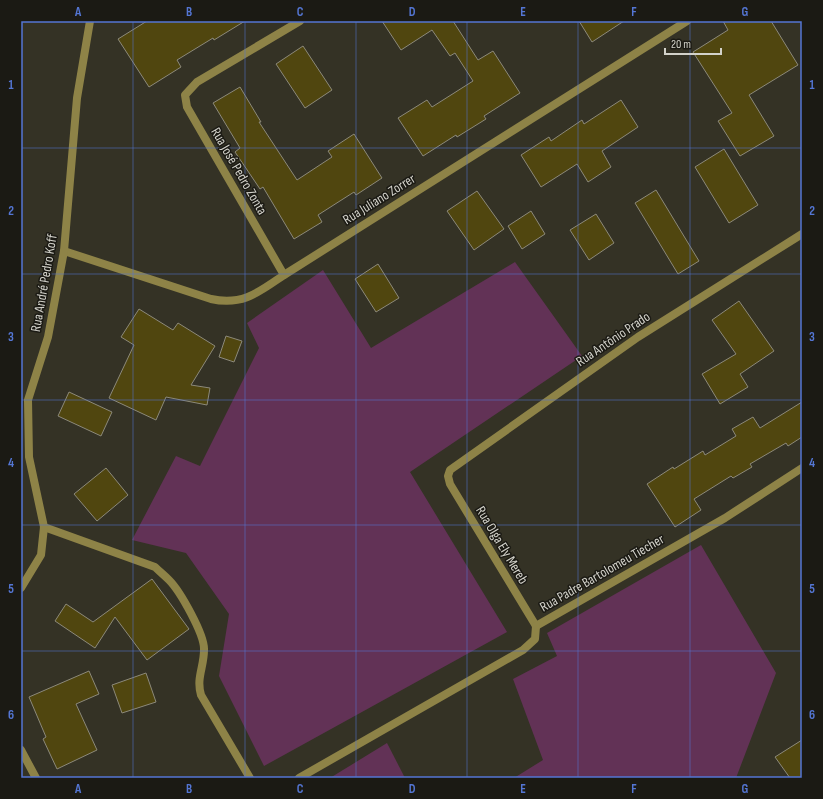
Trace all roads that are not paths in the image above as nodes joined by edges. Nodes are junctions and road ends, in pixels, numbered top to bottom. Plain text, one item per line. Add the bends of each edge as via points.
1 (90, 21) edge
2 (300, 21) edge
3 (687, 21) edge
4 (802, 234) edge
5 (64, 251) junction
6 (284, 274) junction
7 (802, 468) edge
8 (448, 476) joint
9 (44, 527) junction
10 (21, 588) edge
11 (536, 626) junction
12 (21, 750) edge
13 (36, 778) edge
14 (250, 778) edge
15 (299, 778) edge

1 - 5 street, Rua André Pedro Koff via 77,98
2 - 6 street, Rua José Pedro Zonta via 196,82 185,94 187,107
3 - 6 street, Rua Juliano Zorrer
4 - 8 street, Rua Antônio Prado via 638,337 459,463 450,470
5 - 6 street, Rua Juliano Zorrer via 220,301 242,300 259,292
5 - 9 street, Rua André Pedro Koff via 48,337 28,400 29,457
7 - 11 street, Rua Padre Bartolomeu Tiecher via 725,518
8 - 11 street, Rua Olga Ely Mereb via 450,484
9 - 10 street, Rua André Pedro Koff via 41,555
9 - 14 street via 155,567 169,580 181,597 204,642 199,680 201,695
11 - 15 street, Rua Padre Bartolomeu Tiecher via 535,639 523,650
12 - 13 street

